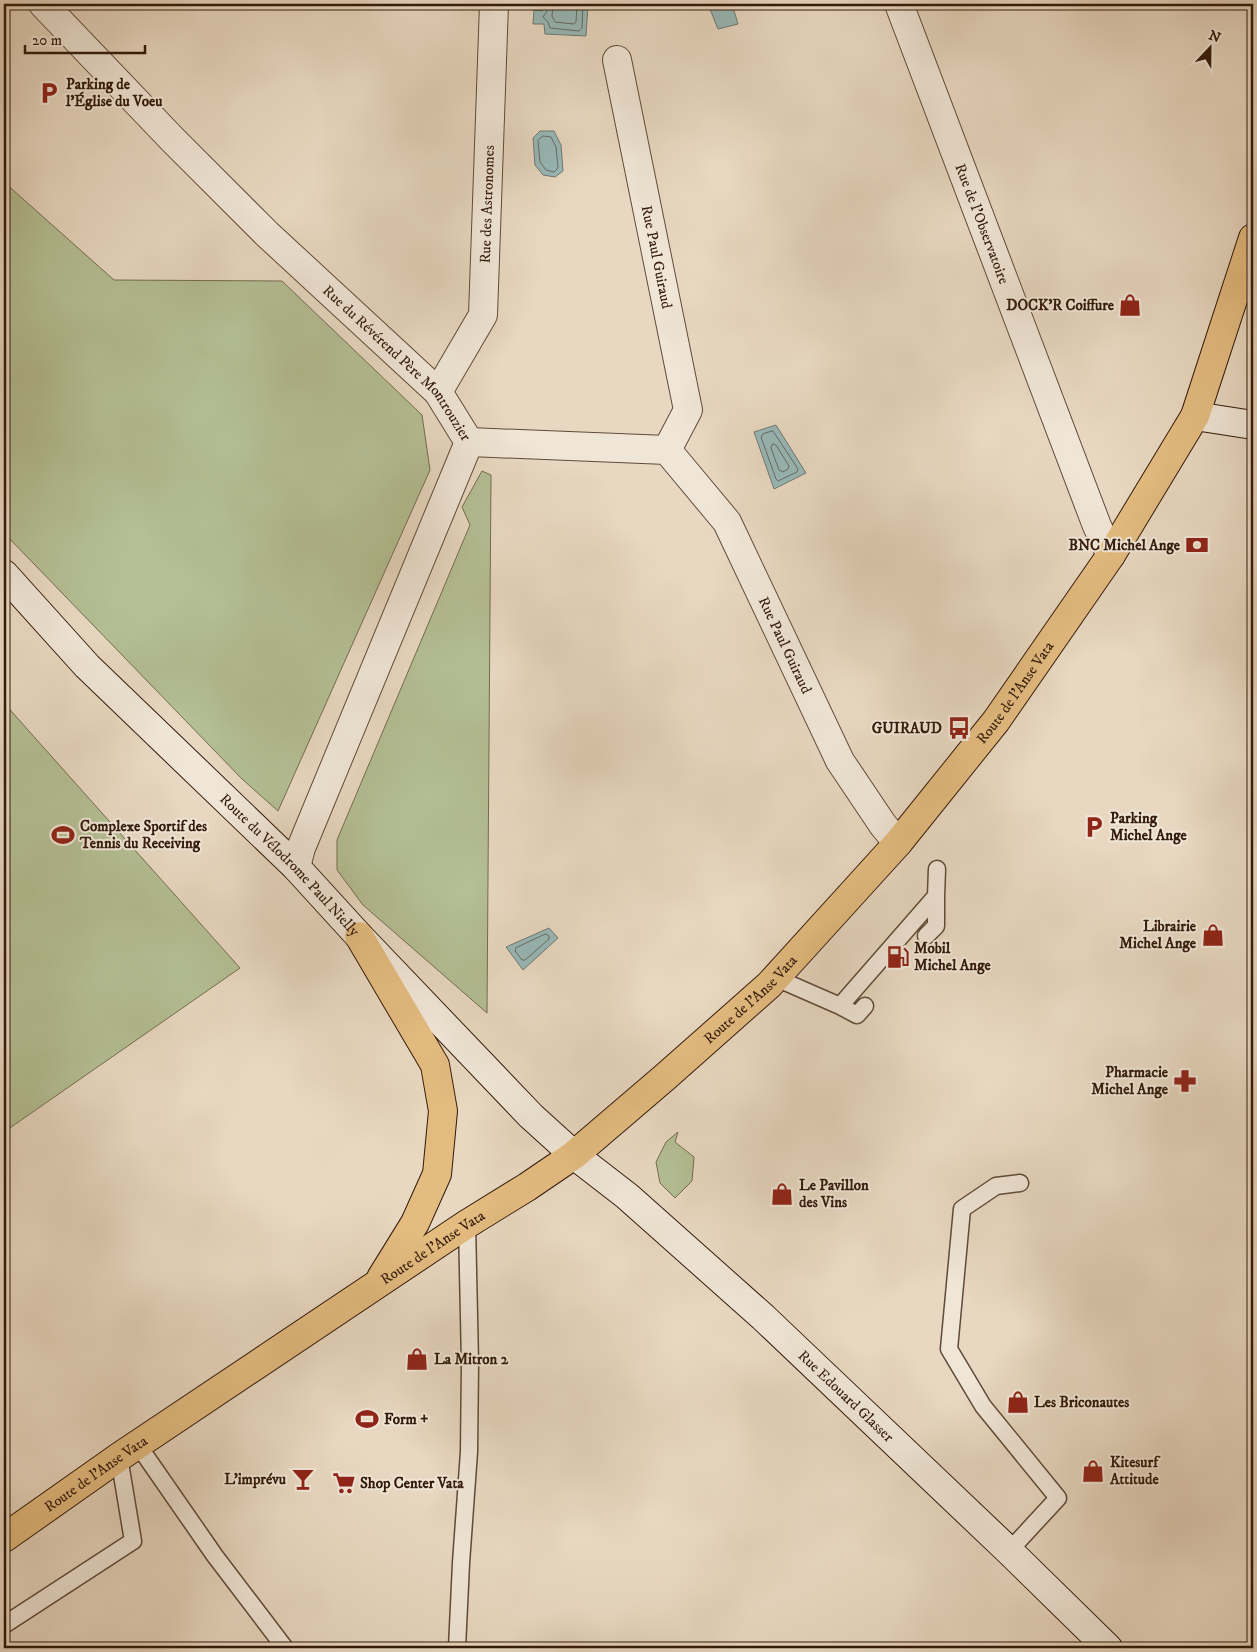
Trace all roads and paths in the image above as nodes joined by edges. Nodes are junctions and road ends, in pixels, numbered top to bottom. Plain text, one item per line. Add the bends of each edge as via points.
1 (43, 4) edge
2 (494, 4) edge
3 (899, 4) edge
4 (617, 60) dead end
5 (1253, 238) edge
6 (438, 392) junction
7 (1196, 416) junction
8 (1253, 426) edge
9 (469, 442) junction
10 (667, 450) junction
11 (1111, 555) junction
12 (4, 574) edge
13 (898, 843) junction
14 (296, 866) junction
15 (937, 869) dead end
16 (936, 896) junction
17 (359, 936) junction
18 (926, 936) dead end
19 (776, 978) junction
20 (840, 1006) junction
21 (865, 1006) dead end
22 (574, 1155) junction
23 (1020, 1183) dead end
24 (467, 1224) junction
25 (376, 1286) junction
26 (128, 1451) junction
27 (4, 1538) edge
28 (1009, 1551) junction
29 (4, 1625) edge
30 (285, 1648) edge
31 (457, 1648) edge
32 (1108, 1648) edge

1 - 6 street, Rue du Révérend Père Montrouzier via 267,234
2 - 6 street, Rue des Astronomes via 483,315
3 - 11 street, Rue de l'Observatoire via 1097,526
4 - 10 street, Rue Paul Guiraud via 688,410
5 - 7 main road, Route de l'Anse Vata
6 - 9 street, Rue du Révérend Père Montrouzier
7 - 8 street
7 - 11 main road, Route de l'Anse Vata
9 - 10 street
9 - 14 street, Rue du Révérend Père Montrouzier
10 - 13 street, Rue Paul Guiraud via 727,522 840,761
11 - 13 main road, Route de l'Anse Vata via 996,721
12 - 14 street, Route du Vélodrome Paul Nielly via 87,666
13 - 19 main road, Route de l'Anse Vata
14 - 17 street, Route du Vélodrome Paul Nielly
15 - 16 lane
16 - 18 lane via 936,926
16 - 20 lane
17 - 22 street, Route du Vélodrome Paul Nielly via 531,1116
17 - 25 main road via 435,1065 443,1111 437,1174 414,1223
19 - 20 lane
19 - 22 main road, Route de l'Anse Vata
20 - 21 lane via 857,1015
22 - 24 main road, Route de l'Anse Vata
22 - 28 street, Rue Edouard Glasser via 627,1196 763,1317
23 - 28 lane via 996,1186 962,1209 949,1348 983,1406 1058,1498
24 - 25 main road, Route de l'Anse Vata
24 - 31 lane via 469,1442
25 - 26 main road, Route de l'Anse Vata
26 - 27 main road, Route de l'Anse Vata
26 - 29 lane via 133,1541
26 - 30 lane via 215,1556
28 - 32 street, Rue Edouard Glasser

